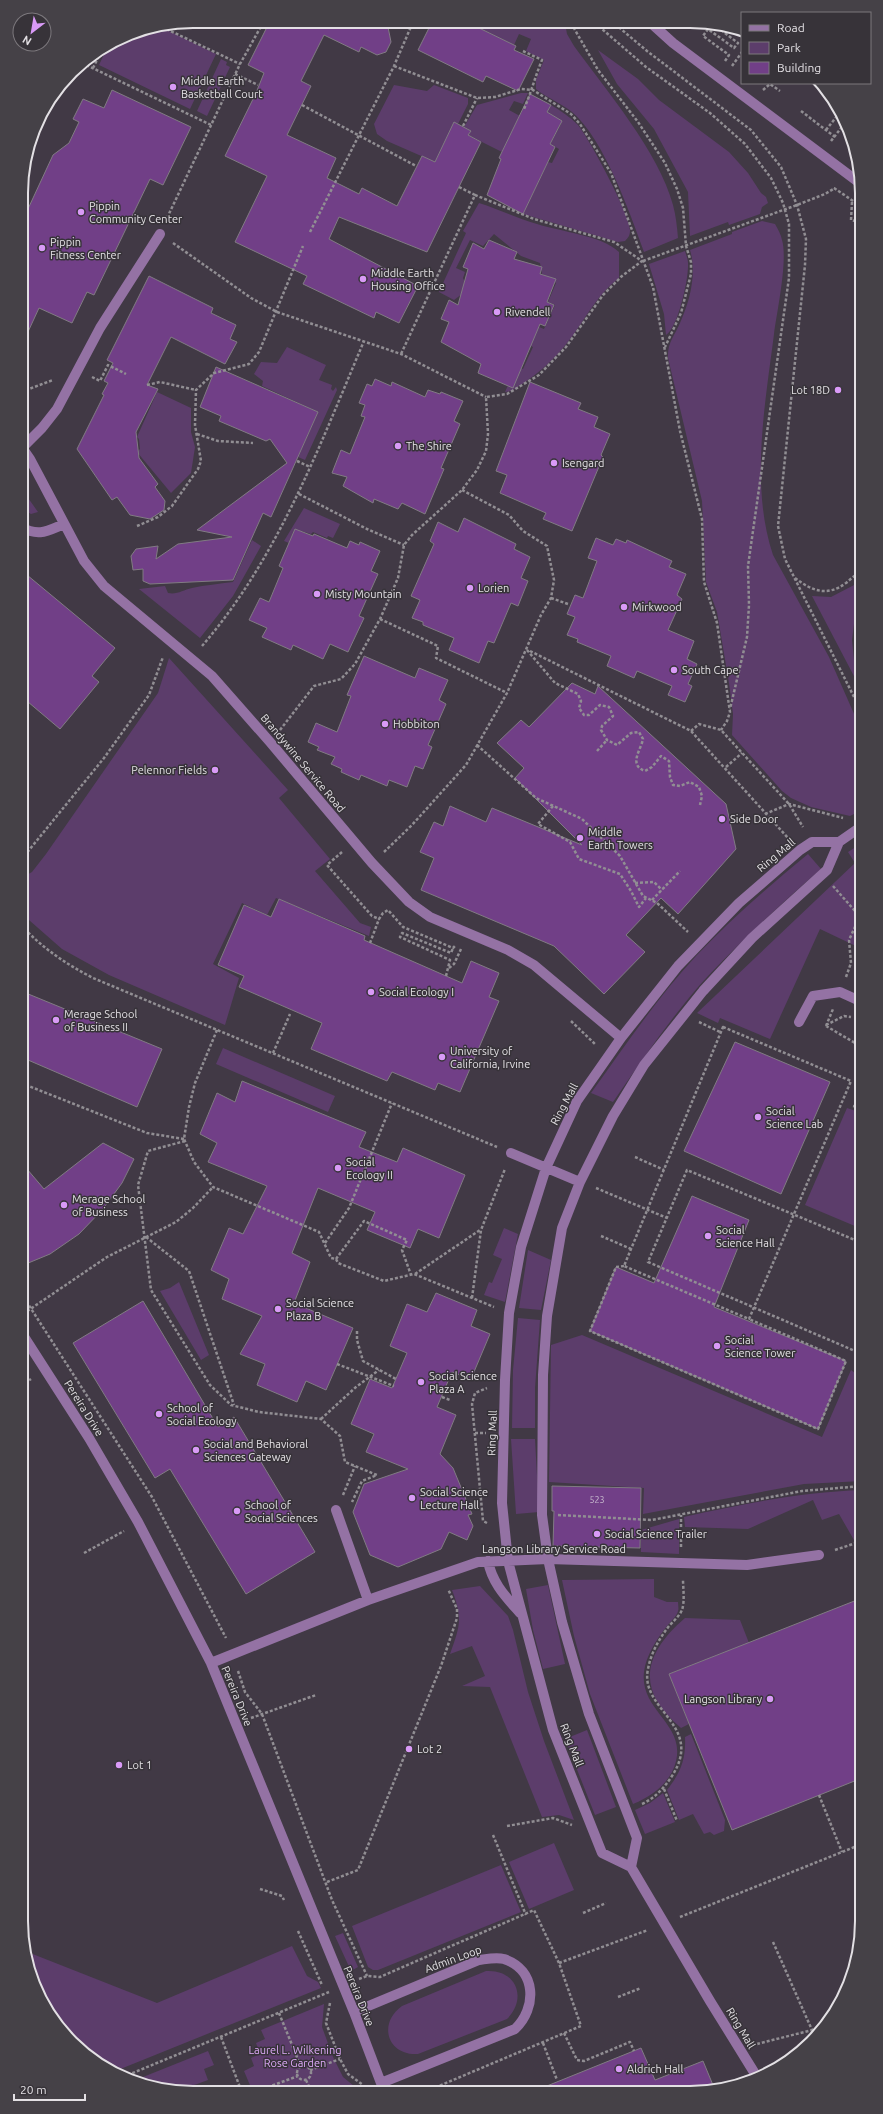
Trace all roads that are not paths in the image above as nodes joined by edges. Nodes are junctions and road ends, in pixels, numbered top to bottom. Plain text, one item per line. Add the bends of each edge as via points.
1 (656, 28) edge
2 (855, 179) edge
3 (160, 234) road end
4 (28, 441) edge
5 (28, 457) edge
6 (64, 524) junction
7 (28, 530) edge
8 (855, 831) edge
9 (839, 842) junction
10 (855, 999) edge
11 (799, 1022) dead end
12 (622, 1038) junction
13 (511, 1153) road end
14 (546, 1168) junction
15 (580, 1182) junction
16 (28, 1343) edge
17 (336, 1510) road end
18 (819, 1555) road end
19 (548, 1559) junction
20 (488, 1561) junction
21 (508, 1561) junction
22 (368, 1600) junction
23 (522, 1615) junction
24 (211, 1663) junction
25 (631, 1867) junction
26 (354, 2012) junction
27 (754, 2073) edge
28 (383, 2086) edge
29 (385, 2086) edge

1 - 2 street
3 - 4 street via 100,328 57,409
5 - 6 street, Brandywine Service Road
6 - 7 street via 42,533
6 - 12 street, Brandywine Service Road via 84,561 104,586 212,676 372,864 409,902 430,917 508,950 534,965
8 - 9 street
9 - 12 street, Ring Mall via 812,842 739,904 678,966
9 - 15 street via 827,870 752,938 703,991 644,1065 613,1116
10 - 11 street via 840,992 813,996
12 - 14 street, Ring Mall via 577,1101
13 - 14 street
14 - 15 street
14 - 21 street, Ring Mall via 521,1246 509,1313 502,1503
15 - 19 street via 562,1228 547,1316 543,1375 542,1515
16 - 24 street, Pereira Drive via 89,1438 138,1522
17 - 22 street
18 - 19 street, Langson Library Service Road via 747,1565
19 - 21 street, Langson Library Service Road
19 - 25 street via 562,1622 589,1714 637,1838
20 - 21 street, Langson Library Service Road
20 - 22 street, Langson Library Service Road via 478,1562
20 - 23 street via 491,1575 500,1591
21 - 23 street, Ring Mall
22 - 24 street, Langson Library Service Road
23 - 25 street, Ring Mall via 553,1730 602,1853
24 - 26 street, Pereira Drive
25 - 27 street, Ring Mall
26 - 28 street, Pereira Drive
26 - 29 street, Admin Loop via 479,1960 503,1959 522,1971 527,1981 530,2004 525,2018 515,2029

